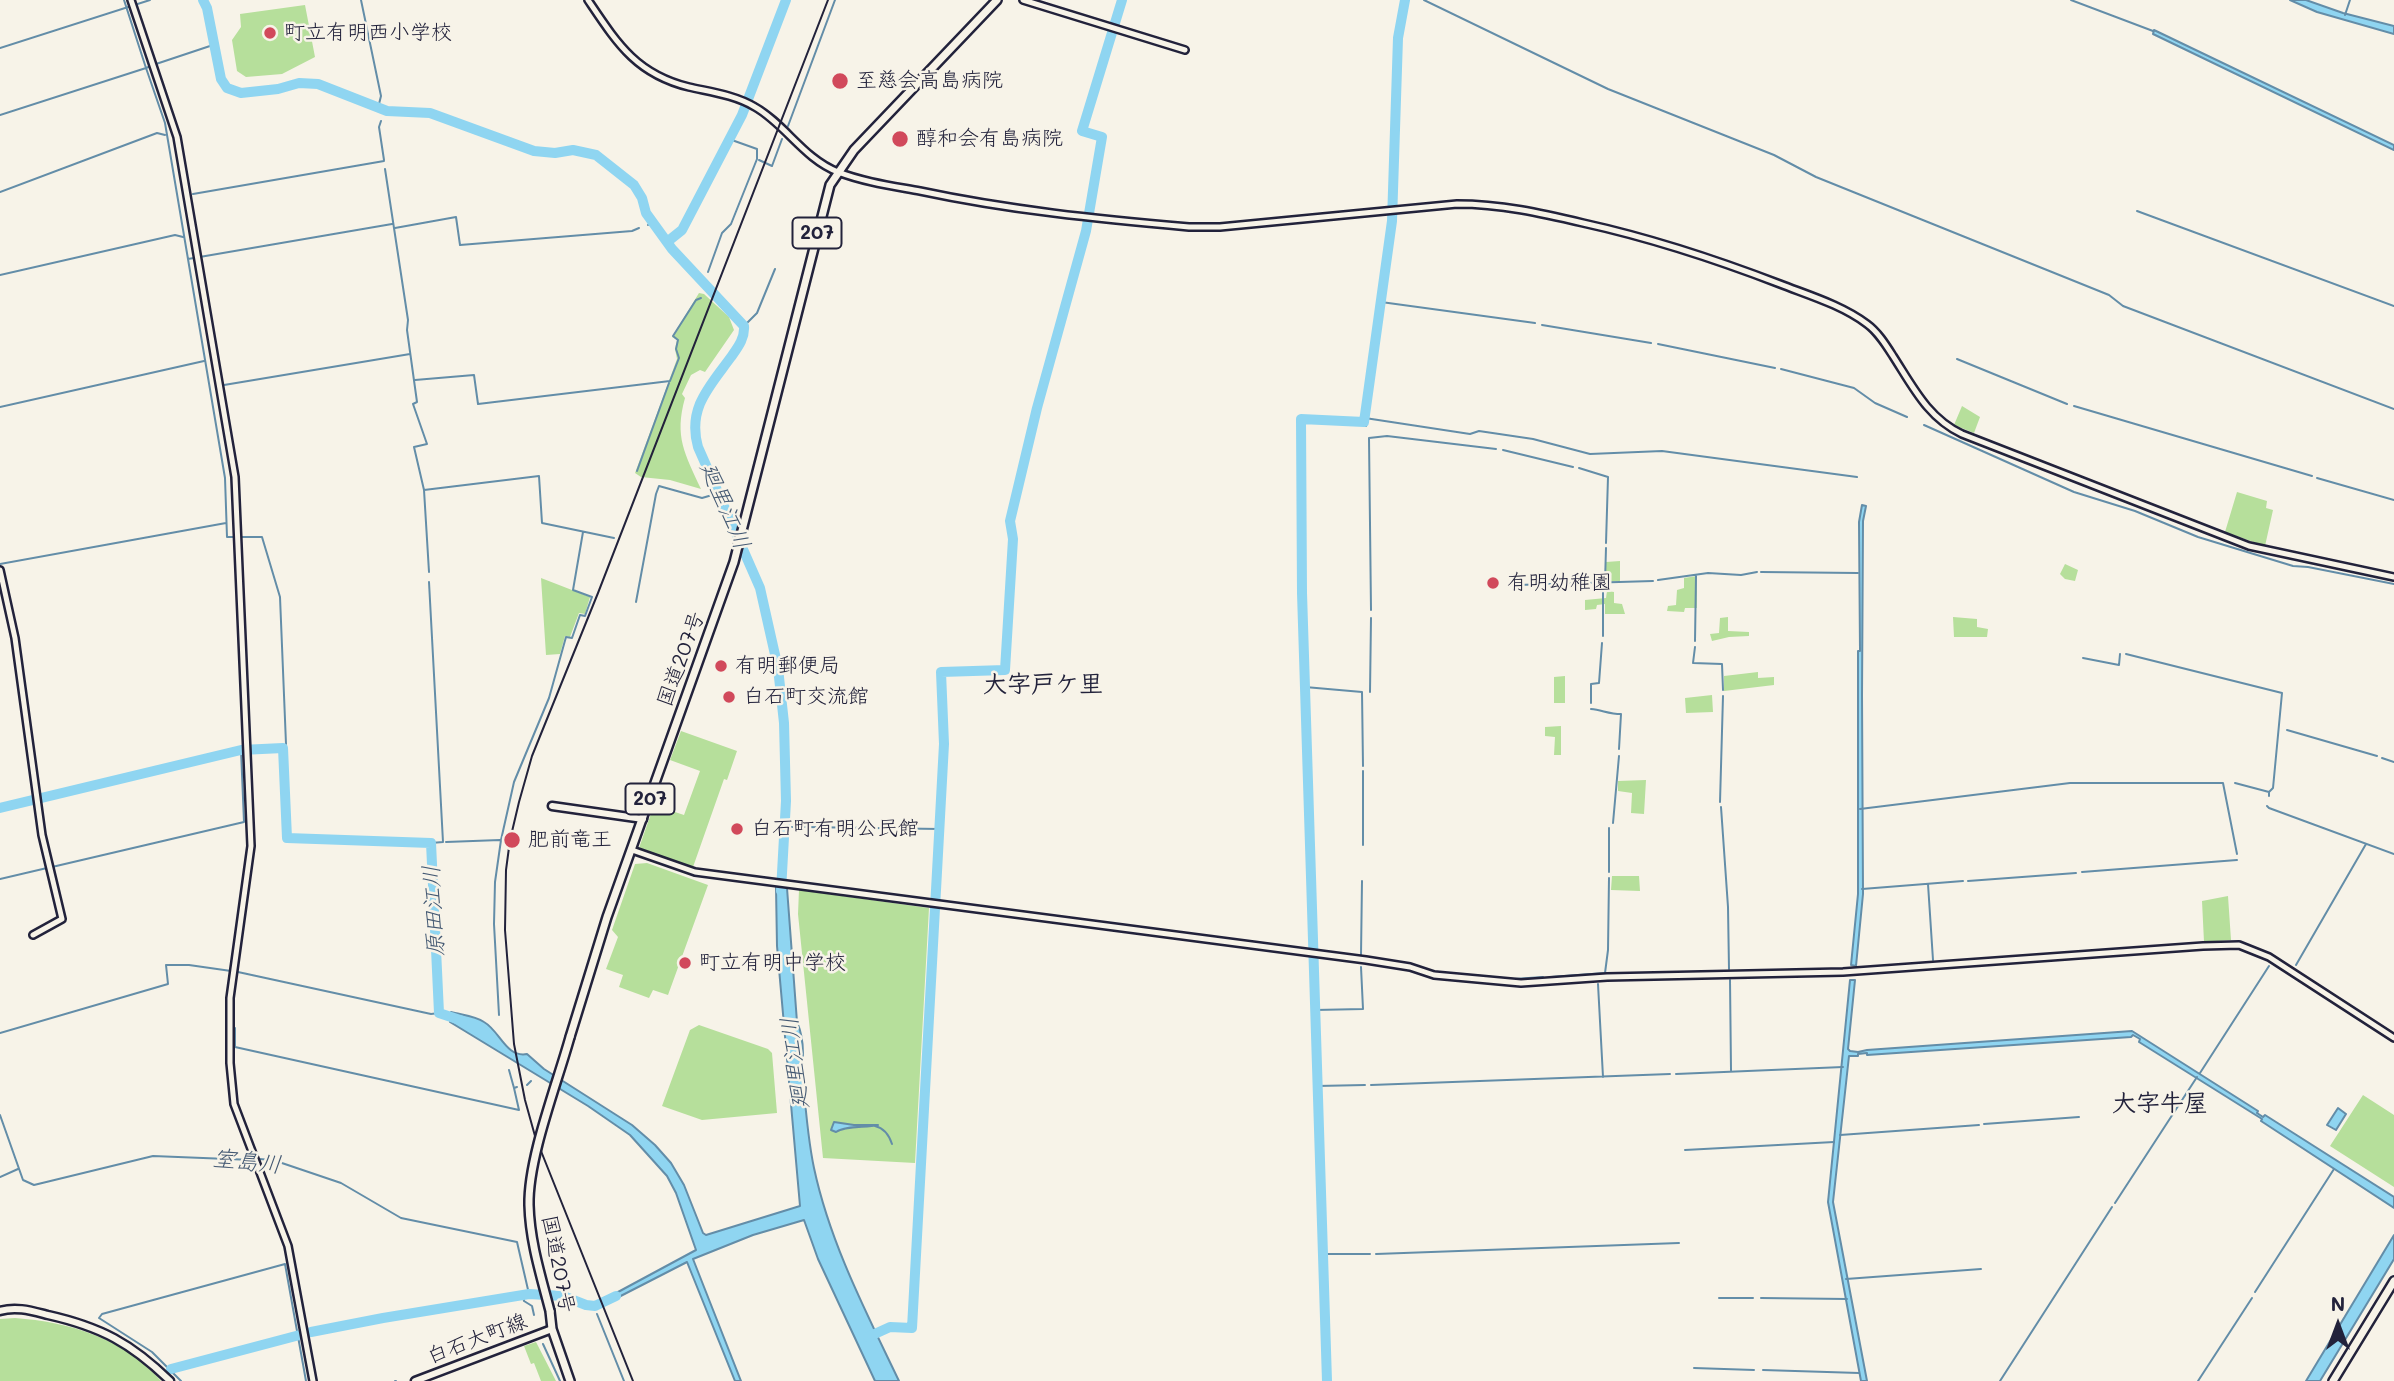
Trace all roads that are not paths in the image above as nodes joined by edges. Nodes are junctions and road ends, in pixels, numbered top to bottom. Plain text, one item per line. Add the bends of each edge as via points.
1 (588, 0) edge
2 (997, 0) edge
3 (1023, 0) edge
4 (132, 4) edge
5 (1185, 50) dead end
6 (837, 172) junction
7 (0, 570) edge
8 (2394, 577) edge
9 (552, 806) dead end
10 (643, 819) junction
11 (632, 850) junction
12 (33, 935) dead end
13 (2394, 1038) edge
14 (2394, 1281) edge
15 (0, 1311) edge
16 (552, 1329) junction
17 (170, 1381) edge
18 (313, 1381) edge
19 (415, 1381) edge
20 (570, 1381) edge
21 (2333, 1381) edge

1 - 6 street via 640,66 659,78 754,106
2 - 6 highway, 国道207号 / 207
3 - 5 street
4 - 18 street via 177,137 235,477 251,846 234,972 230,1087 288,1246
6 - 8 street via 1002,208 1189,227 1493,204 1635,235 1818,299 1868,324 1923,405 1942,424 1962,434 2249,546
6 - 10 highway, 国道207号 / 207 via 819,225 734,562
7 - 12 street via 15,638 36,803 62,919
9 - 10 main road
10 - 11 highway, 国道207号 / 207
11 - 13 street via 695,872 1306,952 1434,975 1521,983 1843,972 2239,945 2269,957
11 - 16 highway, 国道207号 / 207, bridge via 607,917 538,1149 529,1203
14 - 21 highway
15 - 17 main road via 22,1309 64,1318 115,1337 145,1356
16 - 19 main road, 白石大町線
16 - 20 highway, 国道207号 / 207

